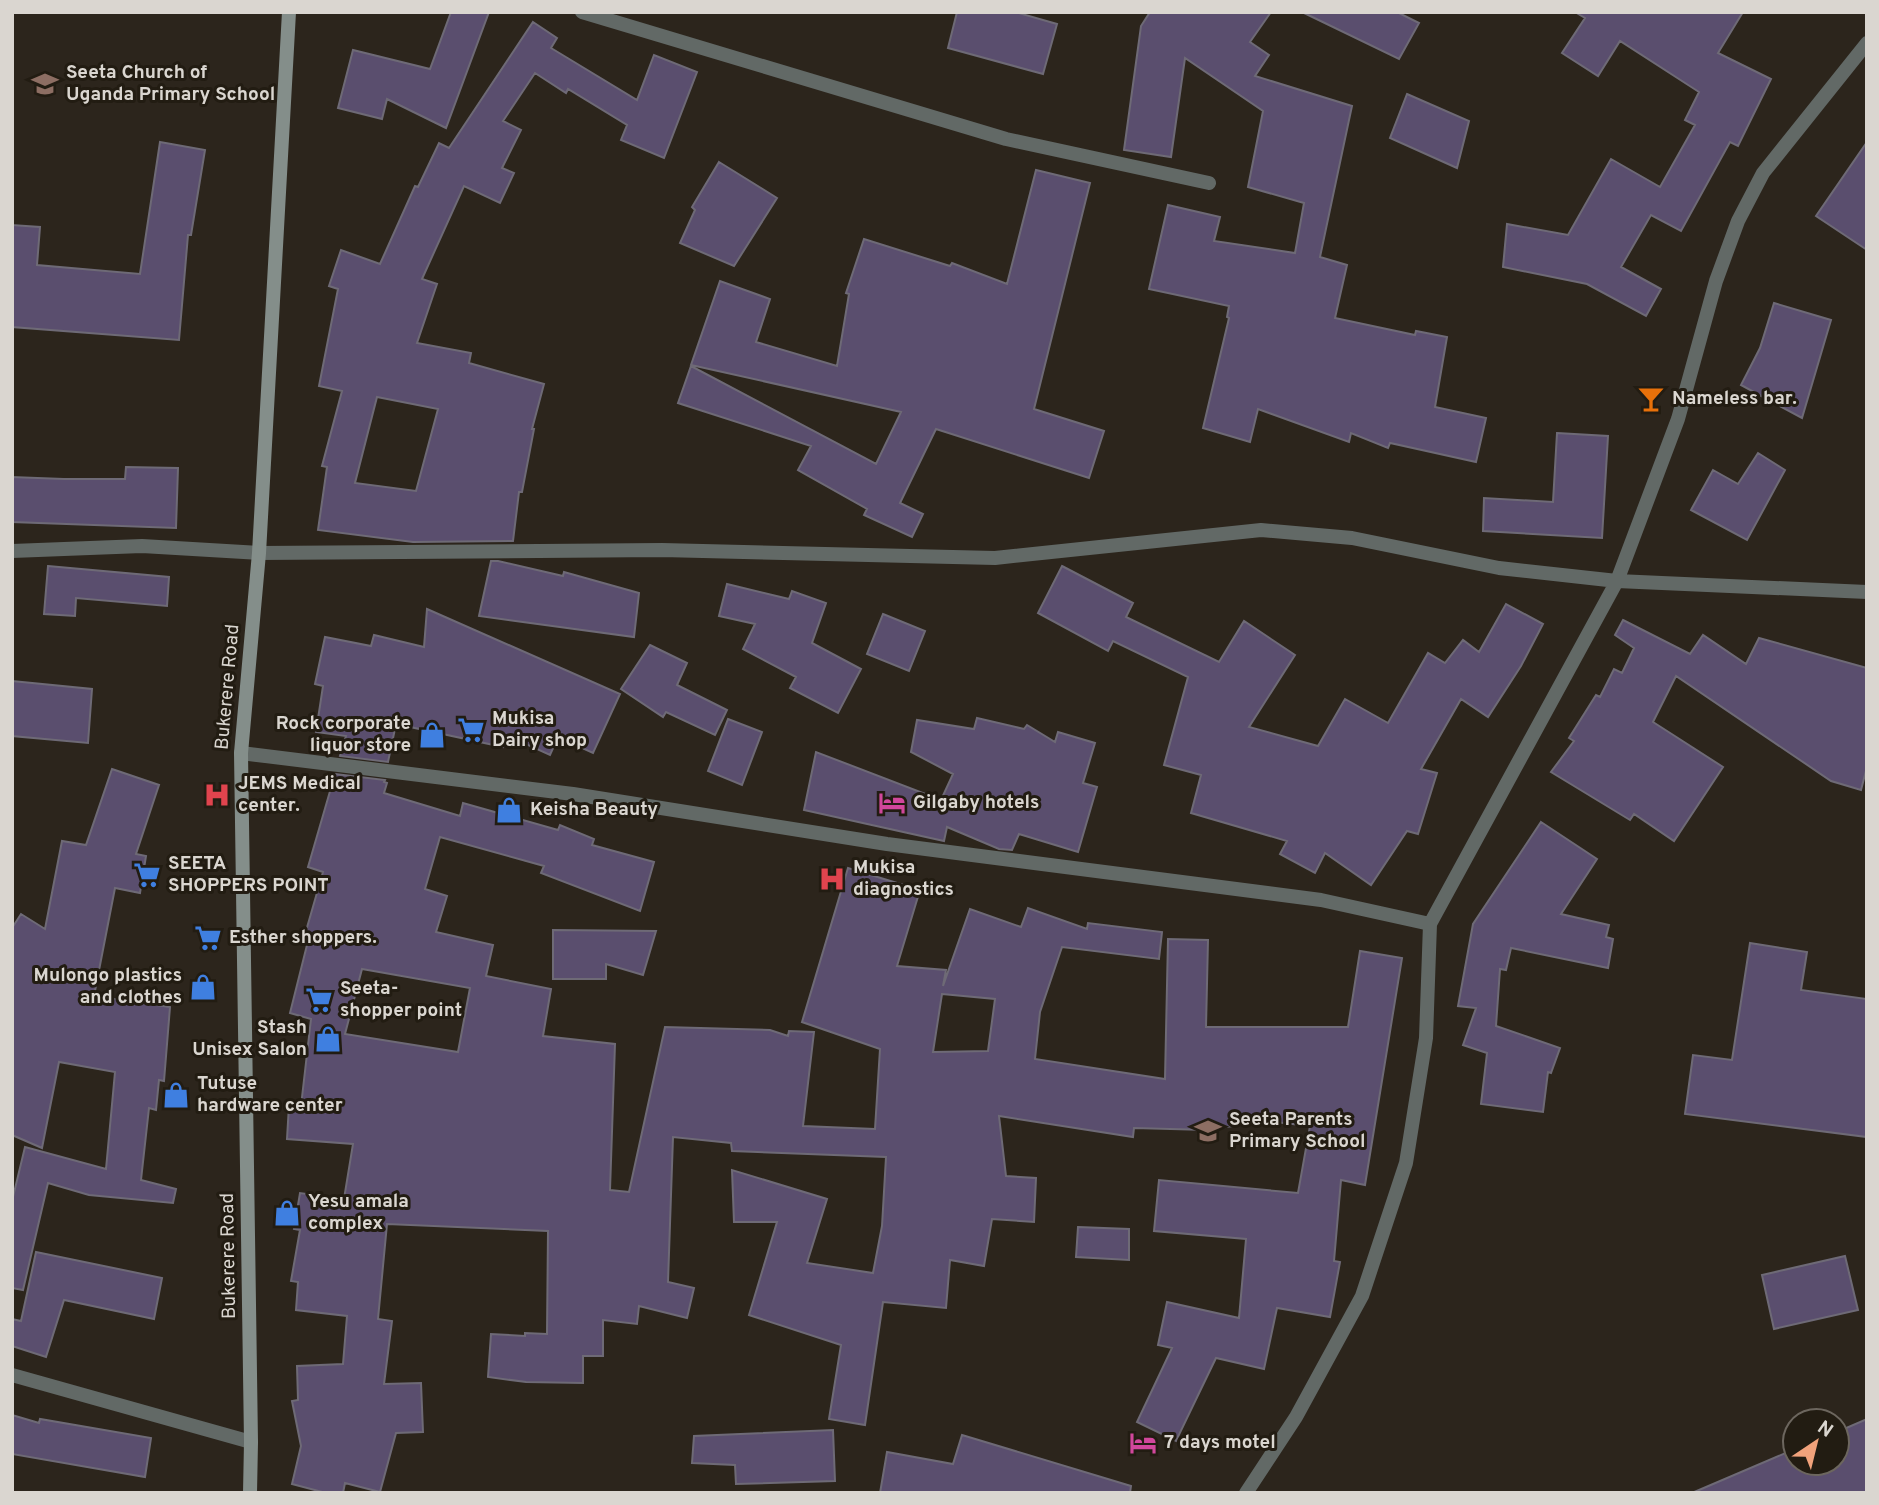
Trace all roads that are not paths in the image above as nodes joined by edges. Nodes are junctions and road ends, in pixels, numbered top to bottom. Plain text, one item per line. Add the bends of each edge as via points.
1 (289, 12) edge
2 (582, 12) edge
3 (1867, 43) edge
4 (1209, 183) dead end
5 (12, 551) edge
6 (259, 553) junction
7 (1617, 581) junction
8 (1867, 592) edge
9 (241, 753) junction
10 (1430, 924) junction
11 (12, 1375) edge
12 (251, 1442) junction
13 (250, 1493) edge
14 (1246, 1493) edge

1 - 6 main road, Bukerere Road
2 - 4 street via 1006,139
3 - 7 street via 1763,173 1738,222 1716,281 1678,419
5 - 6 street via 142,546
6 - 7 street via 662,550 995,558 1261,530 1352,538 1499,568
6 - 9 main road, Bukerere Road
7 - 8 street
7 - 10 street
9 - 10 street via 573,794 887,844 1321,900
9 - 12 main road, Bukerere Road
10 - 14 street via 1426,1038 1406,1163 1362,1296 1296,1417
11 - 12 street
12 - 13 main road, Bukerere Road

